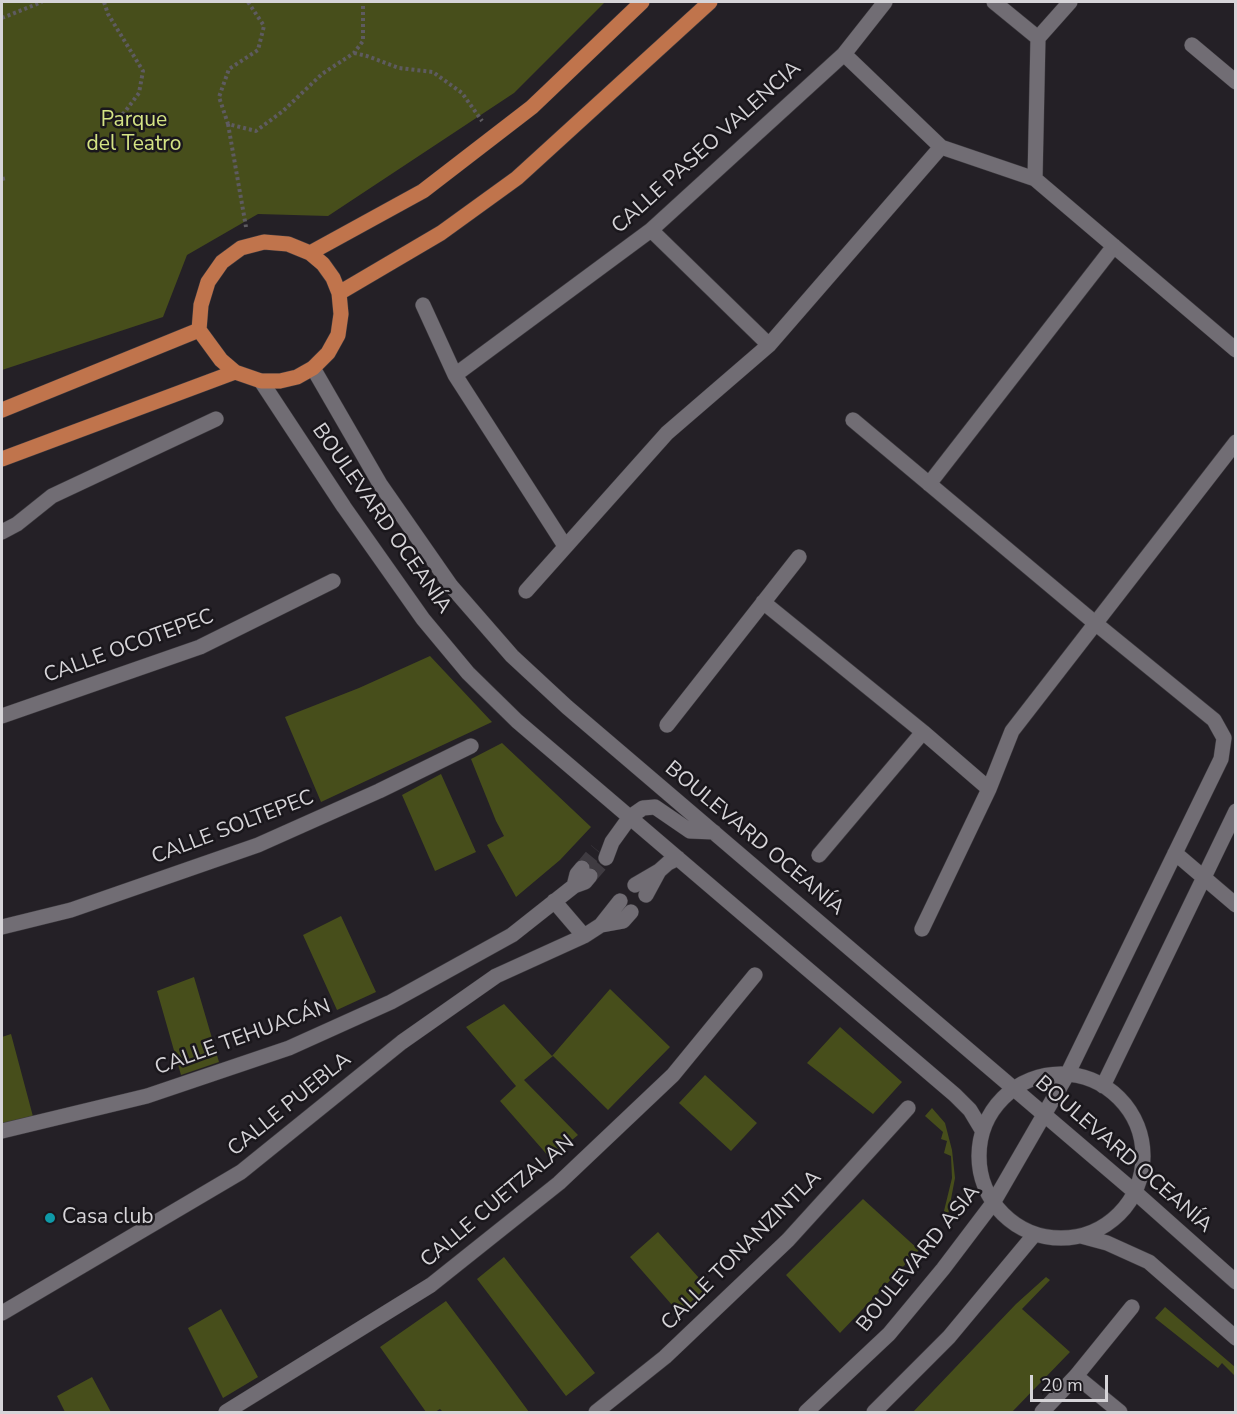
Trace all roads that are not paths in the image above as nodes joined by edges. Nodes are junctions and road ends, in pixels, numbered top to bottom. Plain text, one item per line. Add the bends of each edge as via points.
1 (642, 2) edge
2 (710, 2) edge
3 (885, 2) edge
4 (994, 2) edge
5 (1070, 2) edge
6 (1038, 38) junction
7 (1192, 45) dead end
8 (844, 54) junction
9 (1236, 82) edge
10 (940, 147) junction
11 (1035, 179) junction
12 (651, 230) junction
13 (1114, 246) junction
14 (310, 253) junction
15 (339, 293) junction
16 (423, 305) dead end
17 (199, 330) junction
18 (769, 345) junction
19 (1236, 350) edge
20 (313, 368) junction
21 (236, 372) junction
22 (455, 375) junction
23 (261, 381) junction
24 (2, 410) edge
25 (216, 419) dead end
26 (853, 420) dead end
27 (1236, 442) edge
28 (2, 459) edge
29 (928, 484) junction
30 (2, 532) edge
31 (565, 546) junction
32 (799, 557) dead end
33 (333, 581) dead end
34 (526, 591) dead end
35 (763, 602) junction
36 (1095, 623) junction
37 (2, 716) edge
38 (667, 725) dead end
39 (923, 732) junction
40 (471, 746) dead end
41 (989, 789) junction
42 (1236, 811) edge
43 (630, 817) junction
44 (714, 832) junction
45 (1175, 853) junction
46 (602, 854) tunnel mouth
47 (819, 855) dead end
48 (678, 858) junction
49 (586, 872) tunnel mouth
50 (1203, 878) junction
51 (640, 890) dead end
52 (554, 902) junction
53 (1236, 905) edge
54 (625, 906) dead end
55 (2, 927) edge
56 (922, 929) dead end
57 (584, 936) junction
58 (755, 975) dead end
59 (1067, 1075) junction
60 (1103, 1086) junction
61 (1014, 1087) junction
62 (908, 1108) dead end
63 (1044, 1115) junction
64 (982, 1130) junction
65 (2, 1131) edge
66 (1136, 1193) junction
67 (993, 1203) junction
68 (1034, 1235) junction
69 (1080, 1236) junction
70 (1236, 1282) edge
71 (1132, 1307) dead end
72 (2, 1313) edge
73 (1236, 1338) edge
74 (1076, 1376) junction
75 (226, 1413) edge
76 (596, 1413) edge
77 (806, 1413) edge
78 (874, 1413) edge
79 (1041, 1413) edge
80 (1120, 1413) edge

1 - 14 main road via 532,107 423,190
2 - 15 main road via 517,178 441,233
3 - 8 street, CALLE PASEO VALENCIA
4 - 6 street
5 - 6 street
6 - 11 street
7 - 9 street
8 - 10 street
8 - 12 street, CALLE PASEO VALENCIA
10 - 11 street
10 - 18 street
11 - 13 street
12 - 18 street
12 - 22 street, CALLE PASEO VALENCIA
13 - 19 street
13 - 29 street
14 - 15 main road via 323,264
14 - 17 main road via 288,244 264,242 241,248 222,262 208,282
15 - 20 main road via 338,335
16 - 22 street
17 - 21 main road via 221,360
17 - 24 main road
18 - 31 street via 667,433
20 - 23 main road via 297,377
20 - 44 street, BOULEVARD OCEANÍA via 380,484 451,586 512,656
21 - 23 main road
21 - 28 main road
22 - 31 street
23 - 43 street, BOULEVARD OCEANÍA via 417,610 468,673 517,721
25 - 30 street via 52,496
26 - 29 street, BOULEVARD ASIA
27 - 36 street
29 - 36 street, BOULEVARD ASIA
31 - 34 street
32 - 35 street
33 - 37 street, CALLE OCOTEPEC via 200,647
35 - 38 street
35 - 39 street
36 - 41 street via 1012,731
36 - 45 street, BOULEVARD ASIA via 1214,720 1224,738 1221,759
39 - 41 street
39 - 47 street
40 - 55 street, CALLE SOLTEPEC via 258,845 71,910
41 - 56 street
42 - 50 street
43 - 44 street via 643,808 655,807 690,831
43 - 46 street
43 - 48 street, BOULEVARD OCEANÍA
44 - 61 street, BOULEVARD OCEANÍA
45 - 50 street
45 - 59 street, BOULEVARD ASIA
48 - 51 street
48 - 64 street, BOULEVARD OCEANÍA via 955,1095
49 - 52 street, CALLE TEHUACÁN via 577,874 574,886
50 - 53 street
50 - 60 street
52 - 57 street
52 - 65 street, CALLE TEHUACÁN via 512,935 411,991 289,1048 147,1096
54 - 57 street, CALLE PUEBLA via 623,921 601,925
57 - 72 street, CALLE PUEBLA via 496,976 402,1042 241,1172
58 - 75 street, CALLE CUETZALAN via 674,1075 559,1184 431,1285
59 - 60 street via 1084,1077
59 - 61 street via 1047,1075
59 - 63 street, BOULEVARD ASIA
60 - 66 street via 1128,1108 1142,1138 1143,1172
61 - 63 street, BOULEVARD OCEANÍA
61 - 64 street via 990,1113
62 - 76 street, CALLE TONANZINTLA via 765,1262 665,1356
63 - 66 street, BOULEVARD OCEANÍA
63 - 67 street, BOULEVARD ASIA
64 - 67 street via 979,1168
66 - 69 street via 1108,1225
66 - 70 street, BOULEVARD OCEANÍA
67 - 68 street via 1004,1217
67 - 77 street, BOULEVARD ASIA via 889,1334
68 - 69 street via 1072,1239
68 - 78 street via 949,1337
69 - 73 street via 1149,1262
71 - 74 street
74 - 79 street
74 - 80 street

